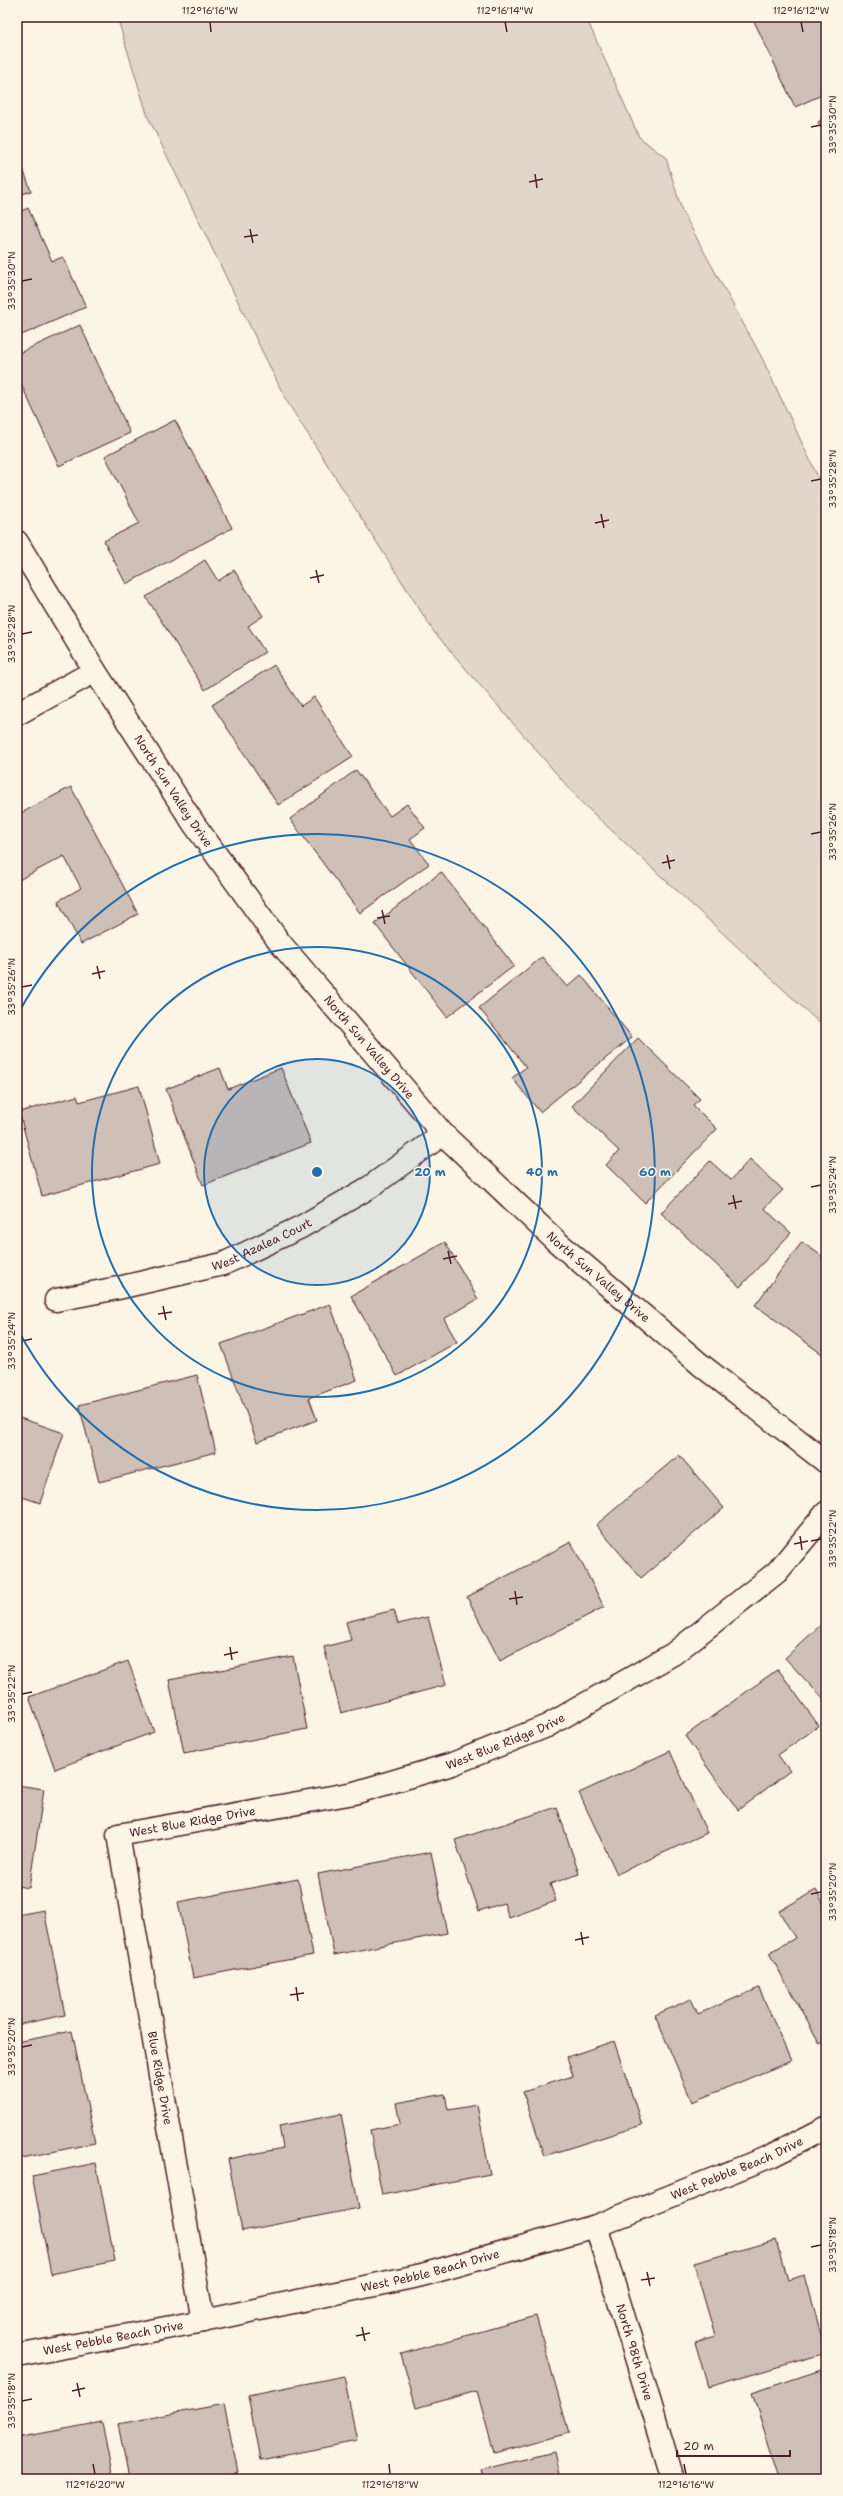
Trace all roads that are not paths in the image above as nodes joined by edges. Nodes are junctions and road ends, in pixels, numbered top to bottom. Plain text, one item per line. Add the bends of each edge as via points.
1 (17, 542) edge
2 (95, 672) junction
3 (17, 714) edge
4 (443, 1134) junction
5 (56, 1300) dead end
6 (826, 1462) edge
7 (826, 1512) edge
8 (118, 1835) joint
9 (826, 2128) edge
10 (596, 2226) junction
11 (203, 2321) junction
12 (17, 2356) edge
13 (673, 2479) edge

1 - 2 street, North Sun Valley Drive
2 - 3 street
2 - 4 street, North Sun Valley Drive via 194,824 280,943
4 - 5 street, West Azalea Court via 370,1187 301,1227 223,1264
4 - 6 street, North Sun Valley Drive via 556,1241 695,1360
7 - 8 street, West Blue Ridge Drive via 777,1572 673,1654 547,1726 452,1764 354,1793
8 - 11 street, Blue Ridge Drive
9 - 10 street, West Pebble Beach Drive via 771,2156
10 - 11 street, West Pebble Beach Drive via 422,2275
10 - 13 street, North 98th Drive
11 - 12 street, West Pebble Beach Drive

